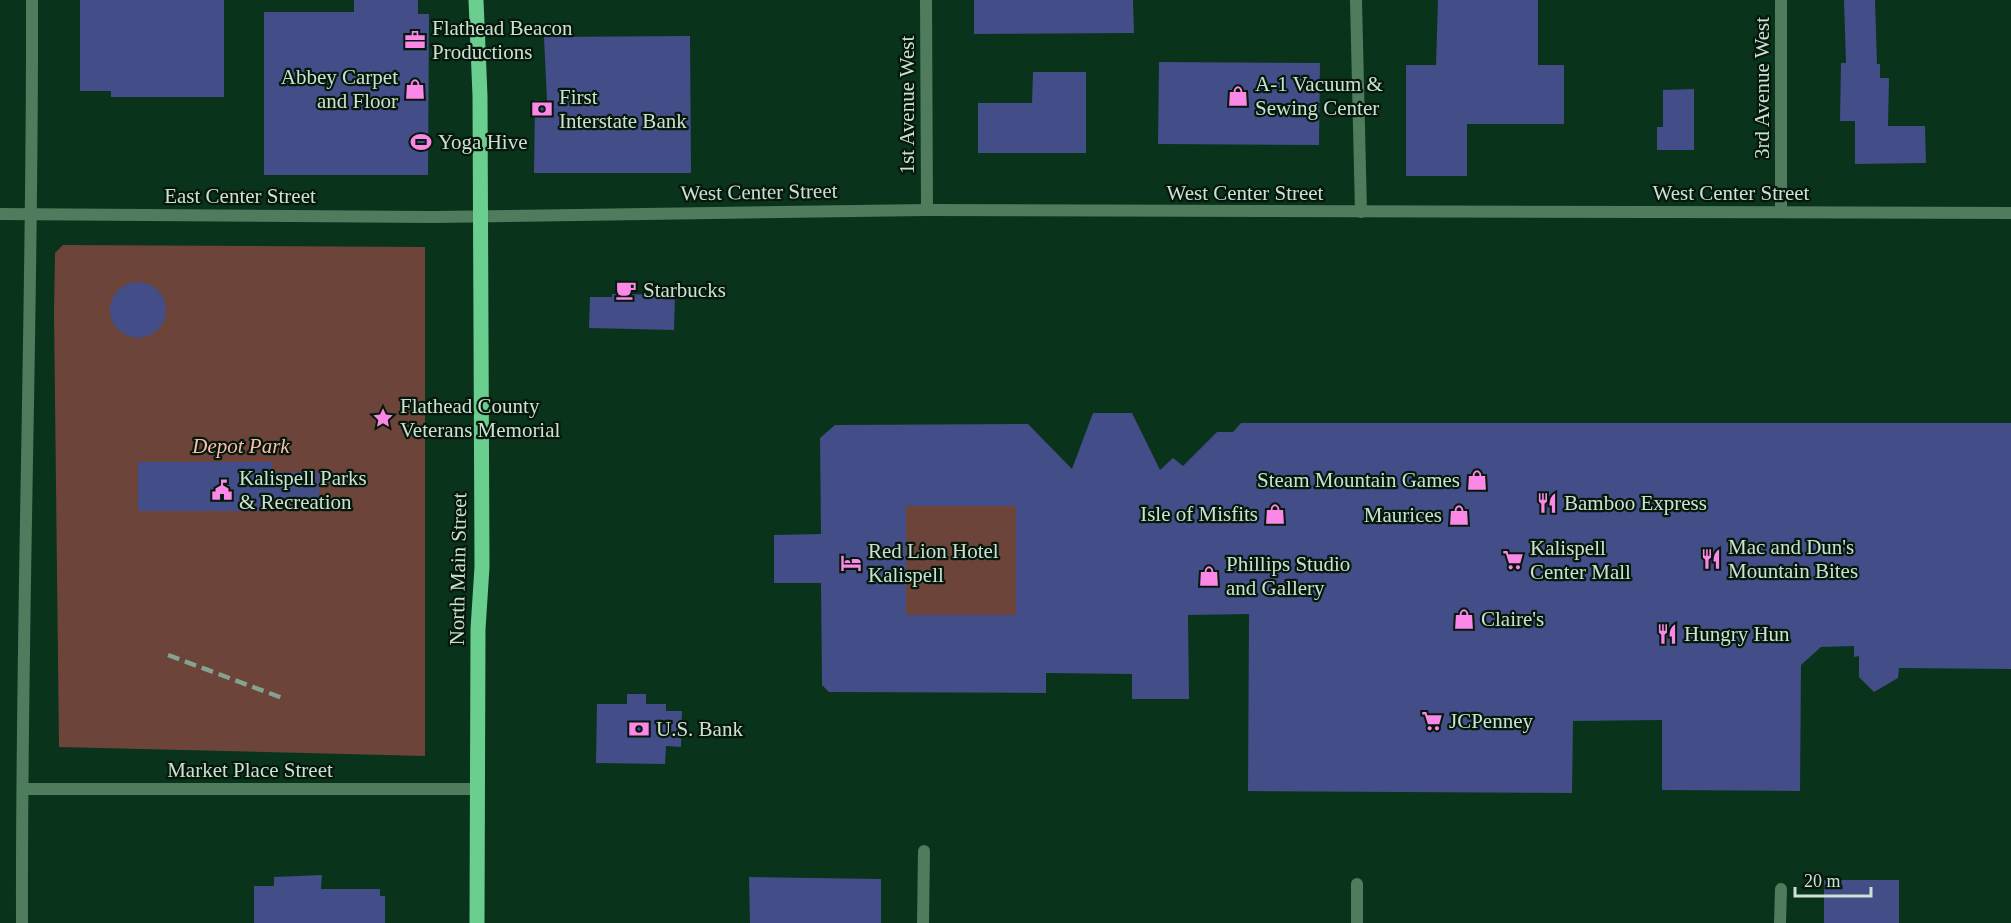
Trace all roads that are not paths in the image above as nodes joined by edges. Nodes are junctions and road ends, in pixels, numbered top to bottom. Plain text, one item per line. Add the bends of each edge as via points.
1 (32, 0) edge
2 (476, 0) edge
3 (926, 0) edge
4 (1356, 0) edge
5 (1781, 0) edge
6 (927, 210) junction
7 (1361, 212) junction
8 (1781, 212) junction
9 (2011, 213) edge
10 (0, 214) edge
11 (33, 215) junction
12 (480, 215) junction
13 (24, 789) junction
14 (477, 789) junction
15 (924, 851) dead end
16 (1357, 884) dead end
17 (1781, 889) dead end
18 (22, 923) edge
19 (477, 923) edge
20 (923, 923) edge
21 (1357, 923) edge
22 (1780, 923) edge

1 - 11 street
2 - 12 main road, North Main Street
3 - 6 street, 1st Avenue West
4 - 7 street
5 - 8 street, 3rd Avenue West
6 - 7 street, West Center Street
6 - 12 street, West Center Street
7 - 8 street, West Center Street
8 - 9 street, West Center Street
10 - 11 street, East Center Street
11 - 12 street, East Center Street
11 - 13 street
12 - 14 main road, North Main Street via 482,567
13 - 14 street, Market Place Street
13 - 18 street
14 - 19 main road, North Main Street
15 - 20 street
16 - 21 street
17 - 22 street

